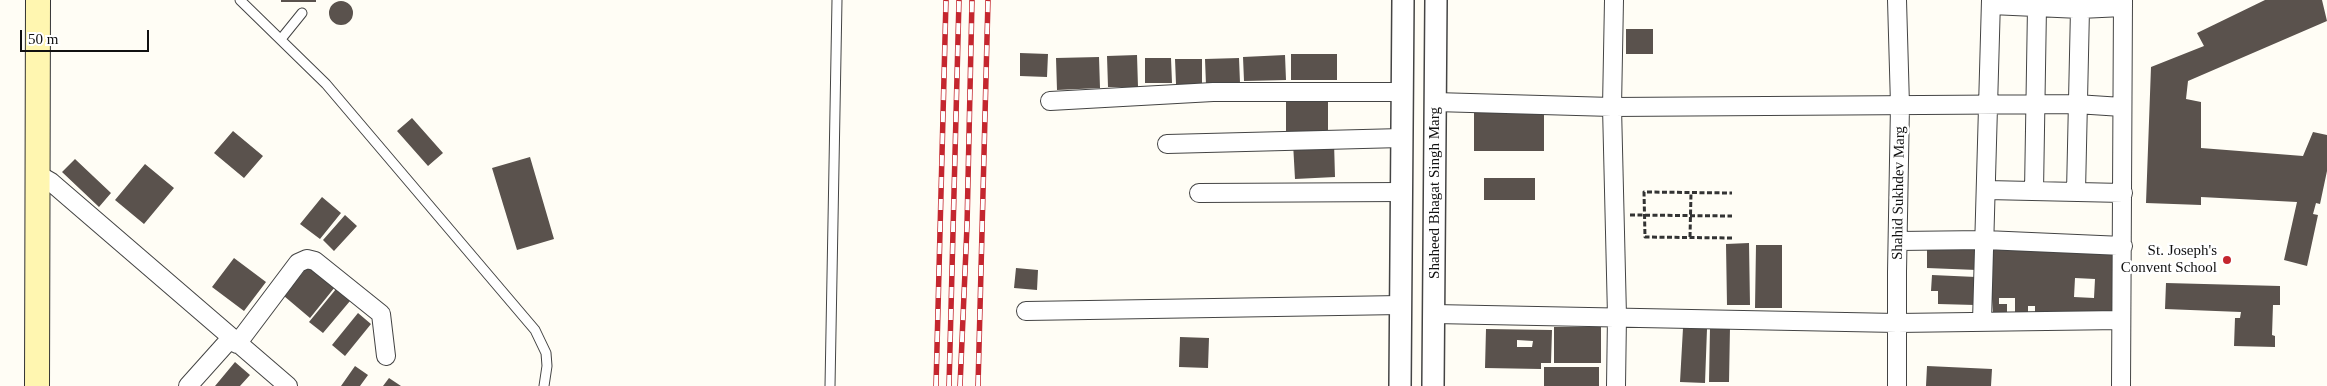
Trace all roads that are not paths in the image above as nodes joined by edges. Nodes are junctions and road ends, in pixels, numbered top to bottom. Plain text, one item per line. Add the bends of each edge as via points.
1 (38, 0) edge
2 (240, 0) edge
3 (837, 0) edge
4 (1403, 0) edge
5 (1436, 0) edge
6 (1614, 0) edge
7 (1897, 0) edge
8 (1991, 3) edge
9 (2123, 4) edge
10 (2036, 7) junction
11 (2080, 9) junction
12 (302, 13) dead end
13 (281, 39) junction
14 (1401, 92) junction
15 (1050, 101) dead end
16 (1435, 102) junction
17 (2076, 104) junction
18 (1987, 105) junction
19 (2035, 105) junction
20 (1900, 106) junction
21 (1612, 107) junction
22 (2122, 107) junction
23 (1402, 138) junction
24 (1167, 144) dead end
25 (37, 174) junction
26 (1987, 190) junction
27 (2034, 191) junction
28 (1402, 192) junction
29 (2076, 192) junction
30 (1198, 193) dead end
31 (2123, 193) junction
32 (1985, 240) junction
33 (1898, 241) junction
34 (2123, 246) junction
35 (1401, 305) junction
36 (1026, 311) dead end
37 (1434, 314) junction
38 (1616, 316) junction
39 (2121, 320) junction
40 (1982, 321) junction
41 (1897, 323) junction
42 (234, 341) junction
43 (386, 356) dead end
44 (37, 386) edge
45 (188, 386) edge
46 (288, 386) edge
47 (544, 386) edge
48 (830, 386) edge
49 (1400, 386) edge
50 (1433, 386) edge
51 (1616, 386) edge
52 (1897, 386) edge
53 (2121, 386) edge

1 - 25 main road
2 - 13 lane
3 - 48 lane
4 - 14 street
5 - 16 street, Shaheed Bhagat Singh Marg
6 - 21 street
7 - 20 street, Shahid Sukhdev Marg
8 - 10 street
8 - 18 street
9 - 11 street
9 - 22 street
10 - 11 street
10 - 19 street
11 - 17 street
12 - 13 lane
13 - 47 lane via 326,84 535,330 546,353
14 - 15 street via 1213,92
14 - 23 street
16 - 21 street
16 - 37 street, Shaheed Bhagat Singh Marg
17 - 19 street
17 - 22 street
17 - 29 street
18 - 19 street
18 - 20 street
18 - 26 street
19 - 27 street
20 - 21 street
20 - 33 street, Shahid Sukhdev Marg
21 - 38 street
22 - 31 street
23 - 24 street
23 - 28 street
25 - 42 street
25 - 44 main road
26 - 27 street
26 - 32 street
27 - 29 street
28 - 30 street
28 - 35 street
29 - 31 street
31 - 34 street
32 - 33 street
32 - 34 street
32 - 40 street
33 - 41 street, Shahid Sukhdev Marg
34 - 39 street
35 - 36 street
35 - 49 street
37 - 38 street
37 - 50 street, Shaheed Bhagat Singh Marg
38 - 41 street
38 - 51 street
39 - 40 street
39 - 53 street
40 - 41 street
41 - 52 street, Shahid Sukhdev Marg
42 - 43 street via 298,263 307,258 316,261 381,314
42 - 45 street
42 - 46 street

